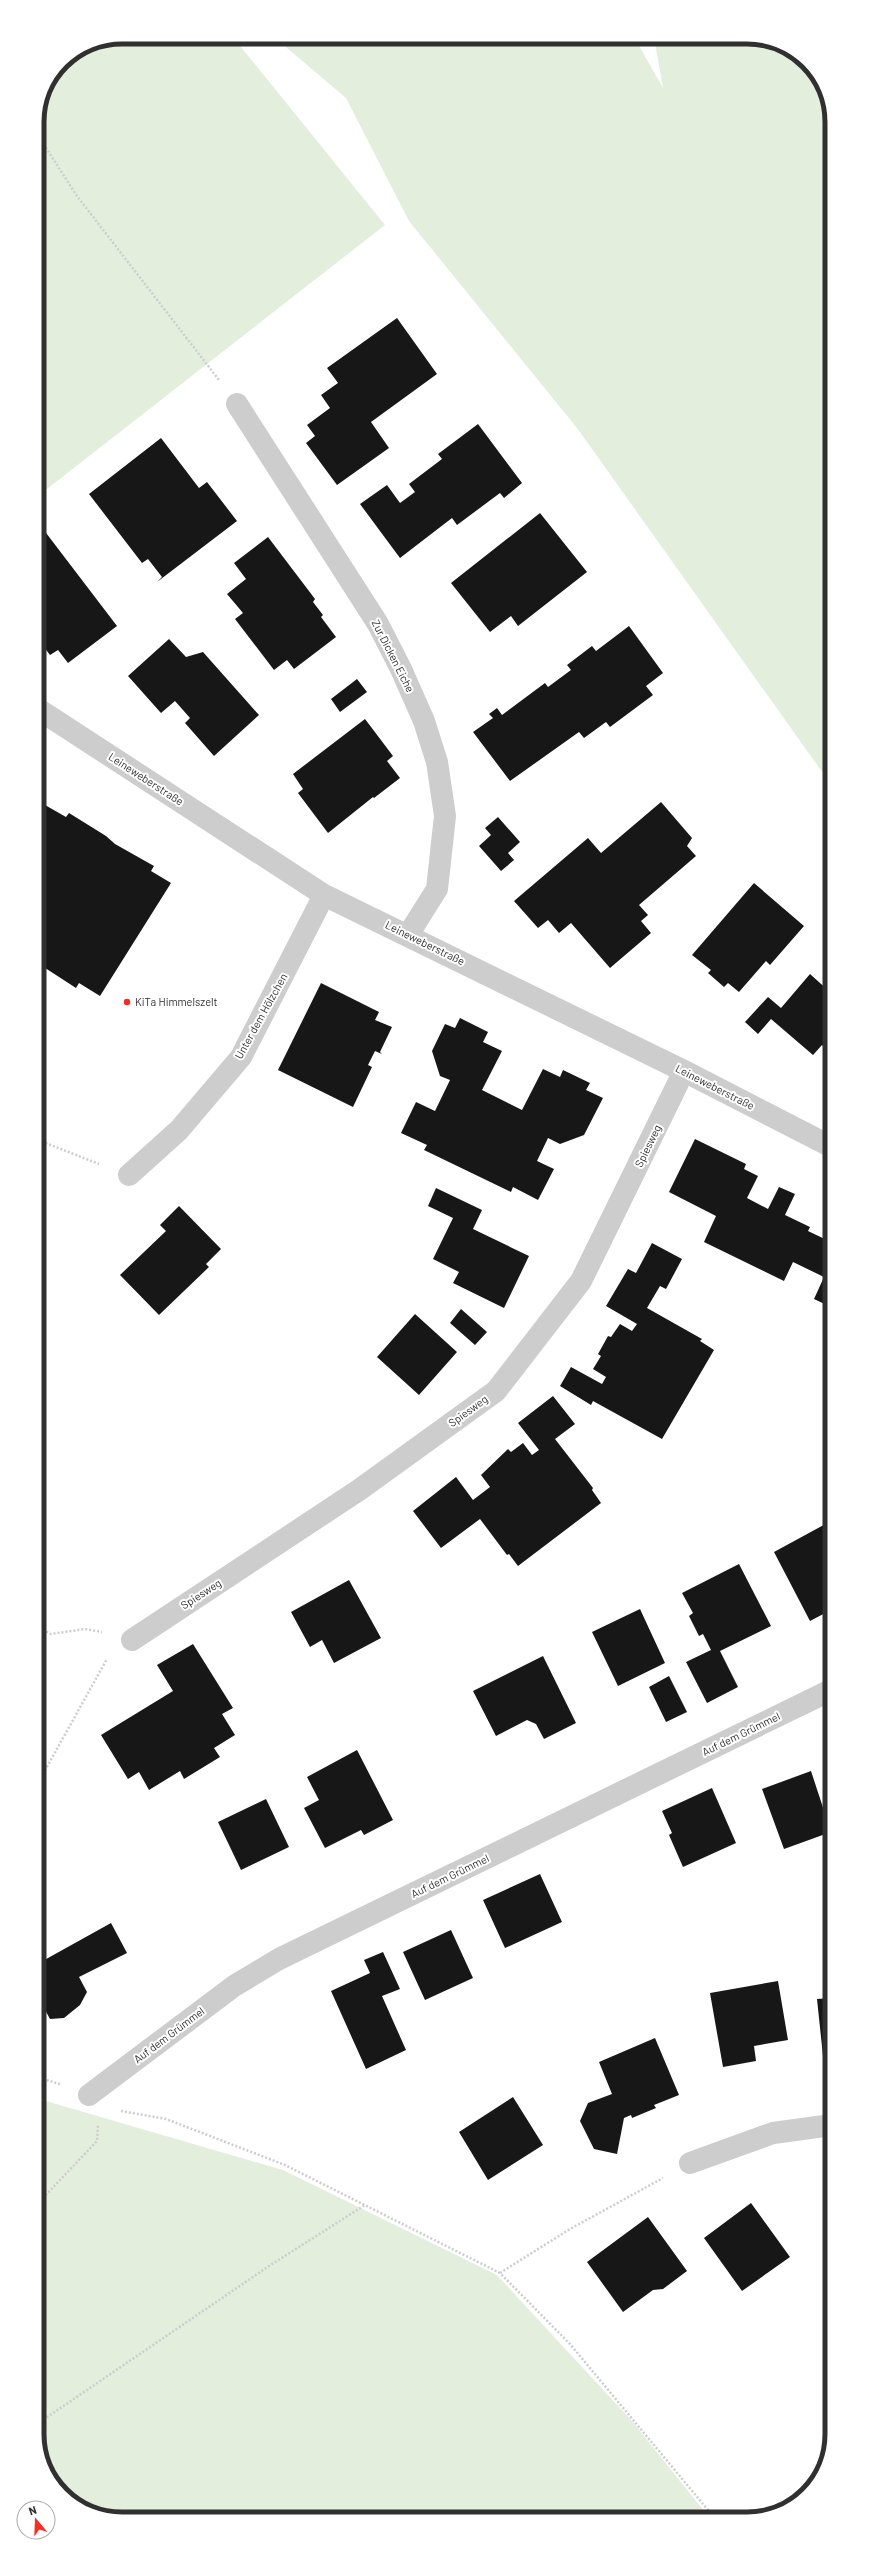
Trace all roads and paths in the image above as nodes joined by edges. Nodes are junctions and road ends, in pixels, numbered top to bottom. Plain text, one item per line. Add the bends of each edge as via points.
1 (44, 145) edge
2 (237, 404) joint
3 (44, 713) edge
4 (324, 895) junction
5 (408, 935) junction
6 (684, 1071) junction
7 (44, 1142) edge
8 (825, 1143) edge
9 (129, 1175) joint
10 (44, 1630) edge
11 (132, 1640) joint
12 (108, 1656) dead end
13 (825, 1693) edge
14 (44, 1772) edge
15 (44, 2080) edge
16 (95, 2098) junction
17 (825, 2126) edge
18 (690, 2163) joint
19 (44, 2198) edge
20 (365, 2206) junction
21 (500, 2273) junction
22 (44, 2419) edge
23 (710, 2512) edge

1 - 2 path via 77,196
2 - 5 street, Zur Dicken Eiche via 378,624 424,721 437,762 445,816 437,889
3 - 4 street, Leineweberstraße
4 - 5 street, Leineweberstraße
4 - 9 street, Unter dem Hölzchen via 241,1057 179,1130
5 - 6 street, Leineweberstraße
6 - 8 street, Leineweberstraße
6 - 11 street, Spiesweg via 581,1281 496,1391 359,1490
7 - 9 path
10 - 11 path via 51,1634 85,1629
12 - 14 path
13 - 16 street, Auf dem Grümmel via 280,1959 234,1986
15 - 16 path
16 - 19 path via 97,2141
16 - 20 path via 120,2111 166,2119 277,2162
17 - 18 street via 773,2133
18 - 21 path via 570,2229
20 - 21 path
20 - 22 path via 270,2266
21 - 23 path via 570,2344 636,2420

